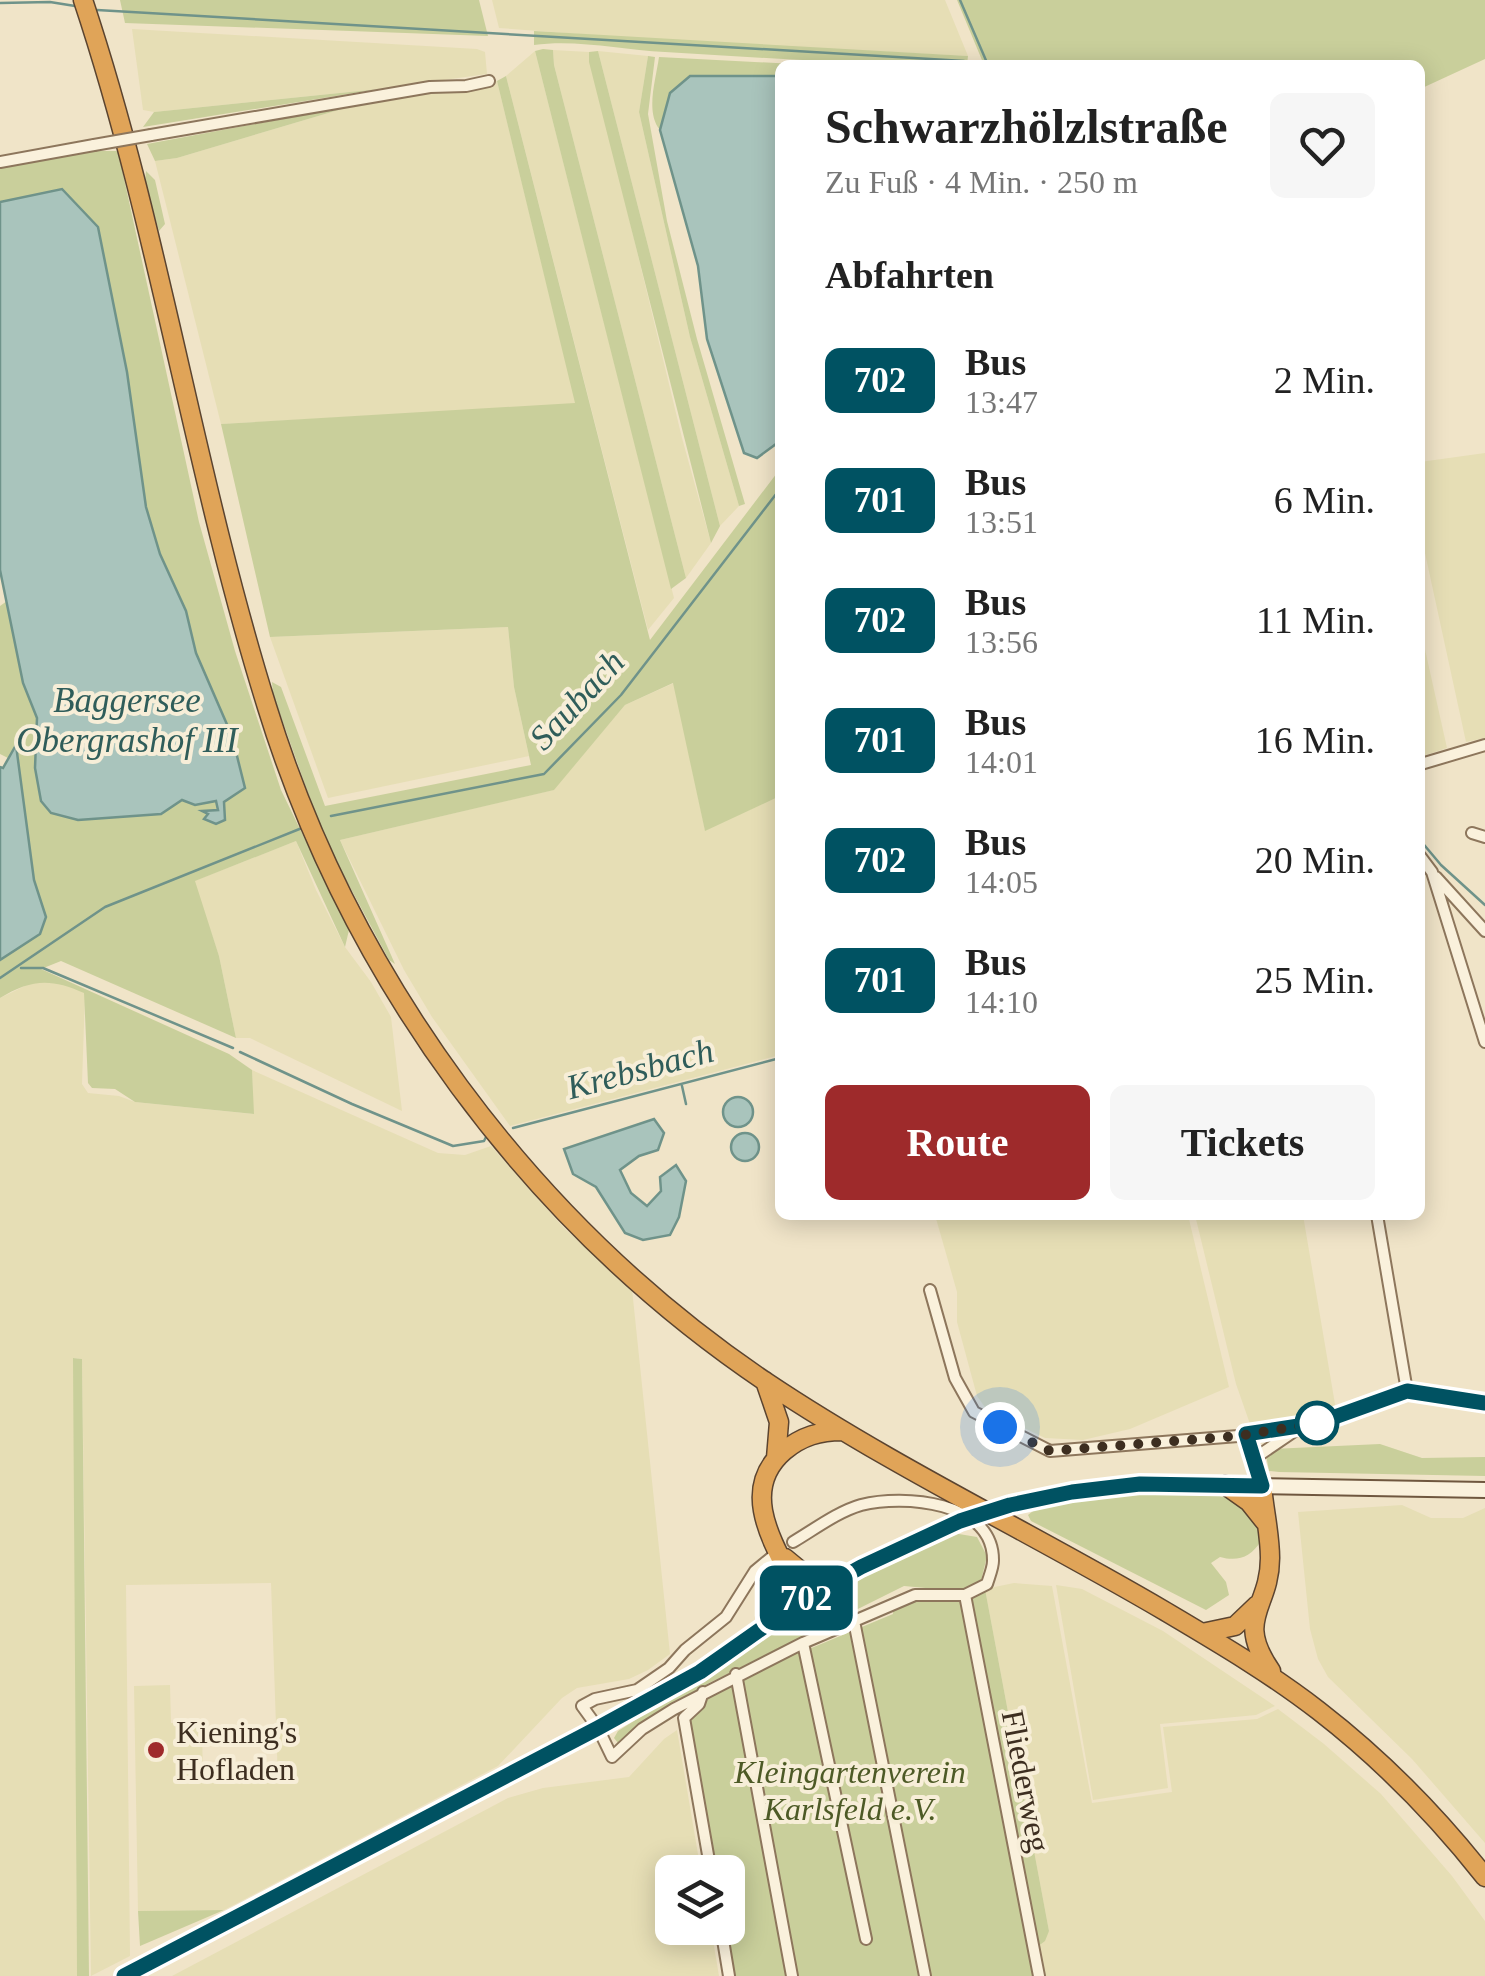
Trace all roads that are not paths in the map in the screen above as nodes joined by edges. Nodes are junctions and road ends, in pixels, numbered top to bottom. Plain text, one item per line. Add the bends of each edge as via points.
1 (82, 0) edge
2 (489, 81) dead end
3 (0, 162) edge
4 (1485, 745) edge
5 (1425, 763) edge
6 (1472, 834) dead end
7 (1485, 837) edge
8 (1425, 863) edge
9 (1432, 872) junction
10 (1452, 894) junction
11 (1441, 901) junction
12 (1485, 932) edge
13 (1485, 1042) edge
14 (1378, 1220) edge
15 (930, 1290) dead end
16 (764, 1381) junction
17 (1407, 1391) junction
18 (1485, 1403) edge
19 (1301, 1427) junction
20 (843, 1431) junction
21 (1246, 1434) junction
22 (776, 1458) junction
23 (1255, 1458) junction
24 (1225, 1484) junction
25 (1262, 1486) junction
26 (1485, 1490) edge
27 (1266, 1523) junction
28 (782, 1551) junction
29 (839, 1579) junction
30 (965, 1596) junction
31 (802, 1600) junction
32 (1258, 1605) junction
33 (854, 1621) junction
34 (1202, 1633) junction
35 (802, 1643) junction
36 (736, 1674) junction
37 (1277, 1680) junction
38 (704, 1691) junction
39 (598, 1728) junction
40 (708, 1855) edge
41 (1485, 1878) edge
42 (866, 1939) dead end
43 (723, 1945) edge
44 (124, 1976) edge
45 (729, 1976) edge
46 (792, 1976) edge
47 (925, 1976) edge
48 (1039, 1976) edge

1 - 16 highway via 131,161 245,636 296,790 338,886 417,1026 527,1171 630,1275
2 - 3 street, bridge
4 - 5 street
6 - 7 street
8 - 9 street
9 - 10 street
9 - 11 street
10 - 11 street
10 - 12 street
11 - 13 street
14 - 17 street
15 - 21 street via 955,1378 974,1412 1019,1438 1050,1451
16 - 20 highway
16 - 22 highway via 780,1422
17 - 18 street
17 - 19 street
19 - 21 street
19 - 23 street
20 - 22 highway via 813,1434
20 - 34 highway
21 - 23 street
22 - 28 highway via 760,1499
23 - 25 street
24 - 25 main road
24 - 27 highway
24 - 29 main road, bridge via 1140,1484 1010,1505 960,1521
25 - 26 main road
25 - 27 highway
27 - 32 highway via 1270,1558
28 - 29 highway via 802,1572
28 - 30 street via 858,1506 902,1500 947,1506 976,1522 990,1544 987,1584
28 - 31 highway
28 - 39 street via 754,1571 726,1617 669,1668 637,1690 582,1706
29 - 31 main road
30 - 33 street via 915,1595
30 - 48 street, Fliederweg
31 - 39 main road via 700,1672
32 - 34 highway via 1236,1626
32 - 37 highway via 1254,1640
33 - 35 street
33 - 47 street
34 - 37 highway
35 - 36 street
35 - 42 street
36 - 38 street
36 - 46 street
37 - 41 highway via 1390,1773
38 - 39 street via 642,1729 612,1757
38 - 40 street via 684,1718
39 - 44 main road
43 - 45 street

